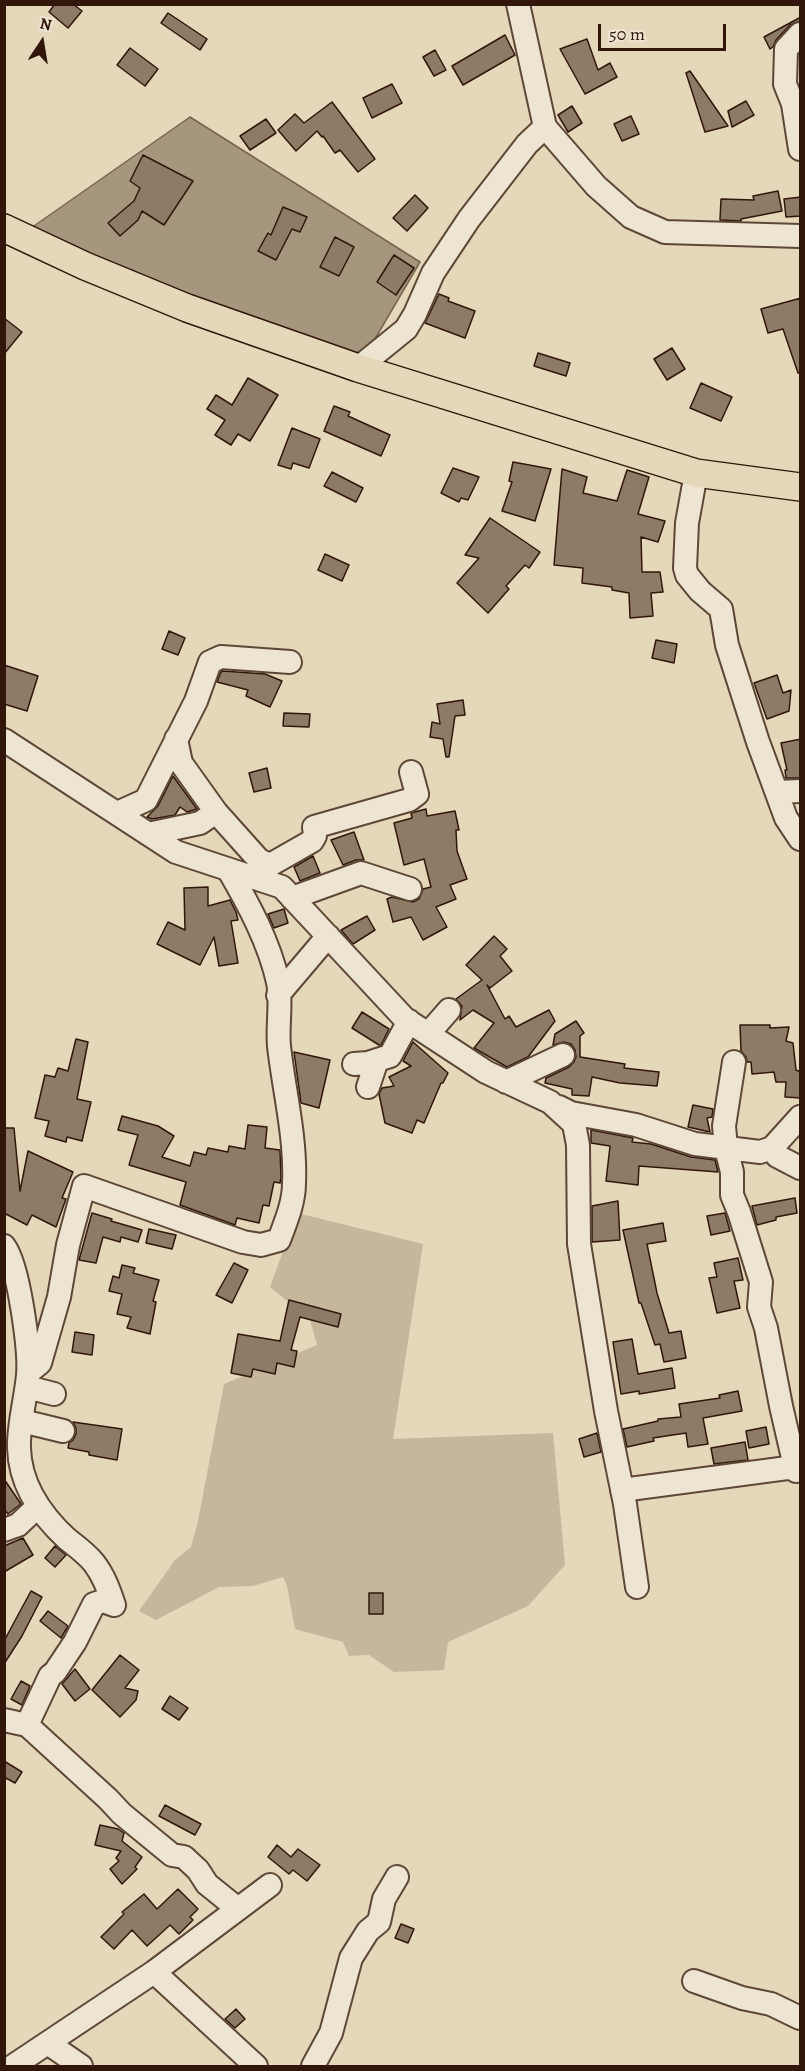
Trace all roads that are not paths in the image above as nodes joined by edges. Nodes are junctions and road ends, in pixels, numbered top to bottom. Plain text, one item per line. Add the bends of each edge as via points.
1 (518, 4) edge
2 (801, 34) edge
3 (545, 127) junction
4 (801, 149) edge
5 (4, 228) edge
6 (801, 236) edge
7 (358, 368) junction
8 (696, 473) junction
9 (801, 487) edge
10 (290, 662) dead end
11 (176, 739) junction
12 (4, 740) edge
13 (411, 772) dead end
14 (801, 791) edge
15 (777, 792) junction
16 (216, 812) junction
17 (117, 813) junction
18 (148, 834) junction
19 (801, 839) edge
20 (274, 862) junction
21 (228, 870) junction
22 (409, 883) dead end
23 (286, 892) junction
24 (328, 936) junction
25 (278, 995) junction
26 (449, 1010) dead end
27 (409, 1021) junction
28 (428, 1034) junction
29 (563, 1055) dead end
30 (377, 1060) junction
31 (734, 1062) dead end
32 (354, 1064) dead end
33 (506, 1082) junction
34 (368, 1087) dead end
35 (550, 1102) junction
36 (801, 1117) edge
37 (726, 1148) junction
38 (772, 1148) junction
39 (801, 1168) edge
40 (4, 1246) edge
41 (28, 1380) junction
42 (54, 1394) dead end
43 (22, 1421) junction
44 (63, 1431) dead end
45 (622, 1490) junction
46 (37, 1508) junction
47 (4, 1530) edge
48 (637, 1587) dead end
49 (4, 1720) edge
50 (27, 1725) junction
51 (398, 1877) dead end
52 (270, 1885) dead end
53 (238, 1909) junction
54 (154, 1972) junction
55 (694, 1981) dead end
56 (801, 2018) edge
57 (49, 2044) junction
58 (13, 2067) edge
59 (81, 2067) edge
60 (256, 2067) edge
61 (313, 2067) edge

1 - 3 street
2 - 4 street via 786,49 785,84
3 - 6 street via 596,186 631,217 648,226 665,232
3 - 7 street via 469,219 433,273 406,329
5 - 7 main road via 187,308
7 - 8 main road
8 - 9 main road
8 - 15 street via 687,523 685,568 700,591 721,609 728,645
10 - 11 street via 221,657 210,662
11 - 16 street via 181,763
11 - 17 street via 146,800
12 - 17 street
13 - 20 street via 417,794 409,800 314,827 312,841
14 - 15 street
15 - 19 street via 786,818
16 - 18 street via 200,823
16 - 20 street via 259,860 270,865
17 - 18 street
18 - 21 street via 176,852
20 - 23 street
21 - 23 street
21 - 25 street via 269,951
22 - 23 street via 361,873
23 - 24 street
24 - 25 street
24 - 27 street
25 - 41 street via 279,1043 294,1184 279,1240 261,1245 243,1242 84,1186 40,1363
26 - 28 street
27 - 28 street
27 - 30 street via 390,1056
28 - 33 street
29 - 33 street
30 - 32 street
30 - 34 street
31 - 37 street via 724,1126
33 - 35 street
35 - 37 street via 571,1113
35 - 45 street via 574,1124 578,1145 579,1244
36 - 38 street
37 - 38 street via 760,1152
37 - 45 street via 732,1195 760,1282 759,1307 796,1469
38 - 39 street via 777,1156
40 - 41 street via 9,1251 18,1288
41 - 42 street
41 - 43 street
43 - 44 street
43 - 46 street via 19,1448
45 - 48 street
46 - 47 street via 18,1525
46 - 50 street via 94,1562 114,1605 103,1601 94,1604 75,1642 50,1676
49 - 50 street
50 - 53 street via 122,1814 172,1854 184,1857 207,1884
51 - 61 street via 384,1899 379,1922 368,1930 351,1958 331,2033
52 - 53 street
53 - 54 street
54 - 57 street
54 - 60 street
55 - 56 street via 771,2004
57 - 58 street
57 - 59 street

